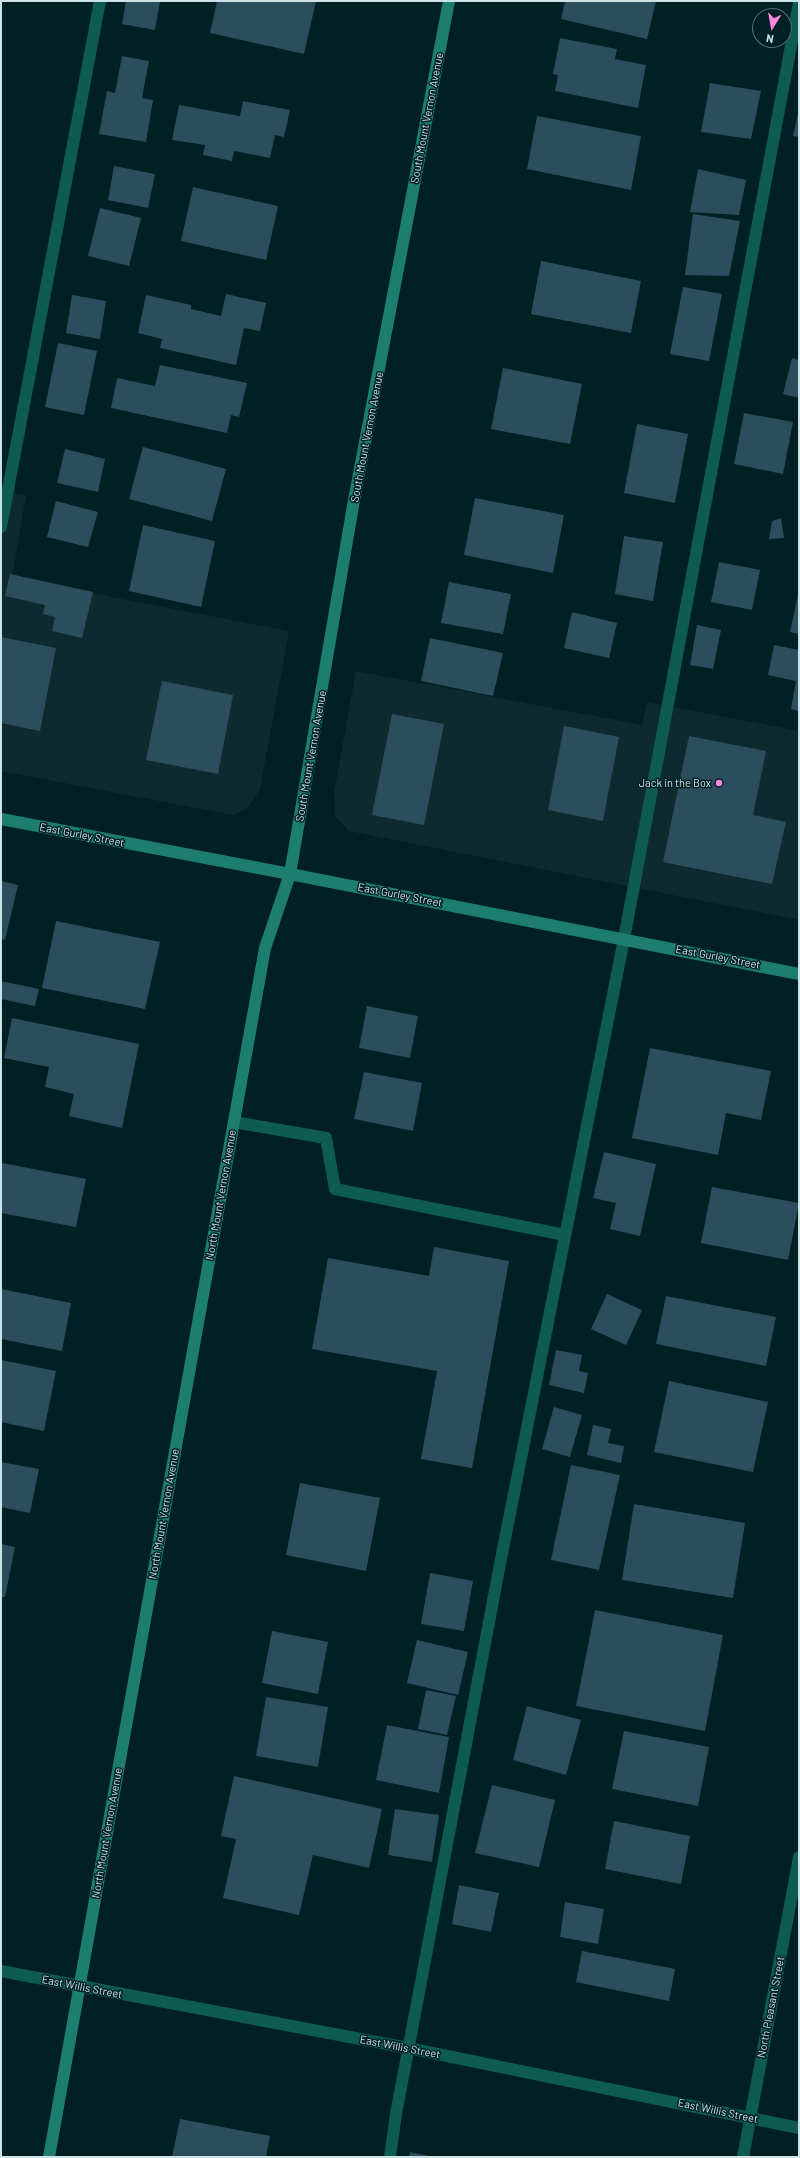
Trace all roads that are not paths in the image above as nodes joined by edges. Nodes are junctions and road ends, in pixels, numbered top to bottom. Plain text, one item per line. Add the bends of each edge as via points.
1 (100, 1) edge
2 (449, 1) edge
3 (799, 3) edge
4 (1, 527) edge
5 (1, 819) edge
6 (290, 874) junction
7 (624, 939) junction
8 (799, 974) edge
9 (234, 1122) junction
10 (565, 1236) junction
11 (799, 1857) edge
12 (1, 1971) edge
13 (78, 1987) junction
14 (408, 2048) junction
15 (750, 2118) junction
16 (799, 2128) edge
17 (49, 2157) edge
18 (390, 2157) edge
19 (743, 2157) edge

1 - 4 street
2 - 6 street, South Mount Vernon Avenue via 356,492
3 - 7 street
5 - 6 street, East Gurley Street
6 - 7 street, East Gurley Street
6 - 9 street, North Mount Vernon Avenue via 264,948
7 - 8 street, East Gurley Street
7 - 10 street
9 - 10 street via 326,1138 335,1190
9 - 13 street, North Mount Vernon Avenue
10 - 14 street
11 - 15 street, North Pleasant Street
12 - 13 street, East Willis Street
13 - 14 street, East Willis Street
13 - 17 street, North Mount Vernon Avenue
14 - 15 street, East Willis Street
14 - 18 street
15 - 16 street, East Willis Street
15 - 19 street, North Pleasant Street

